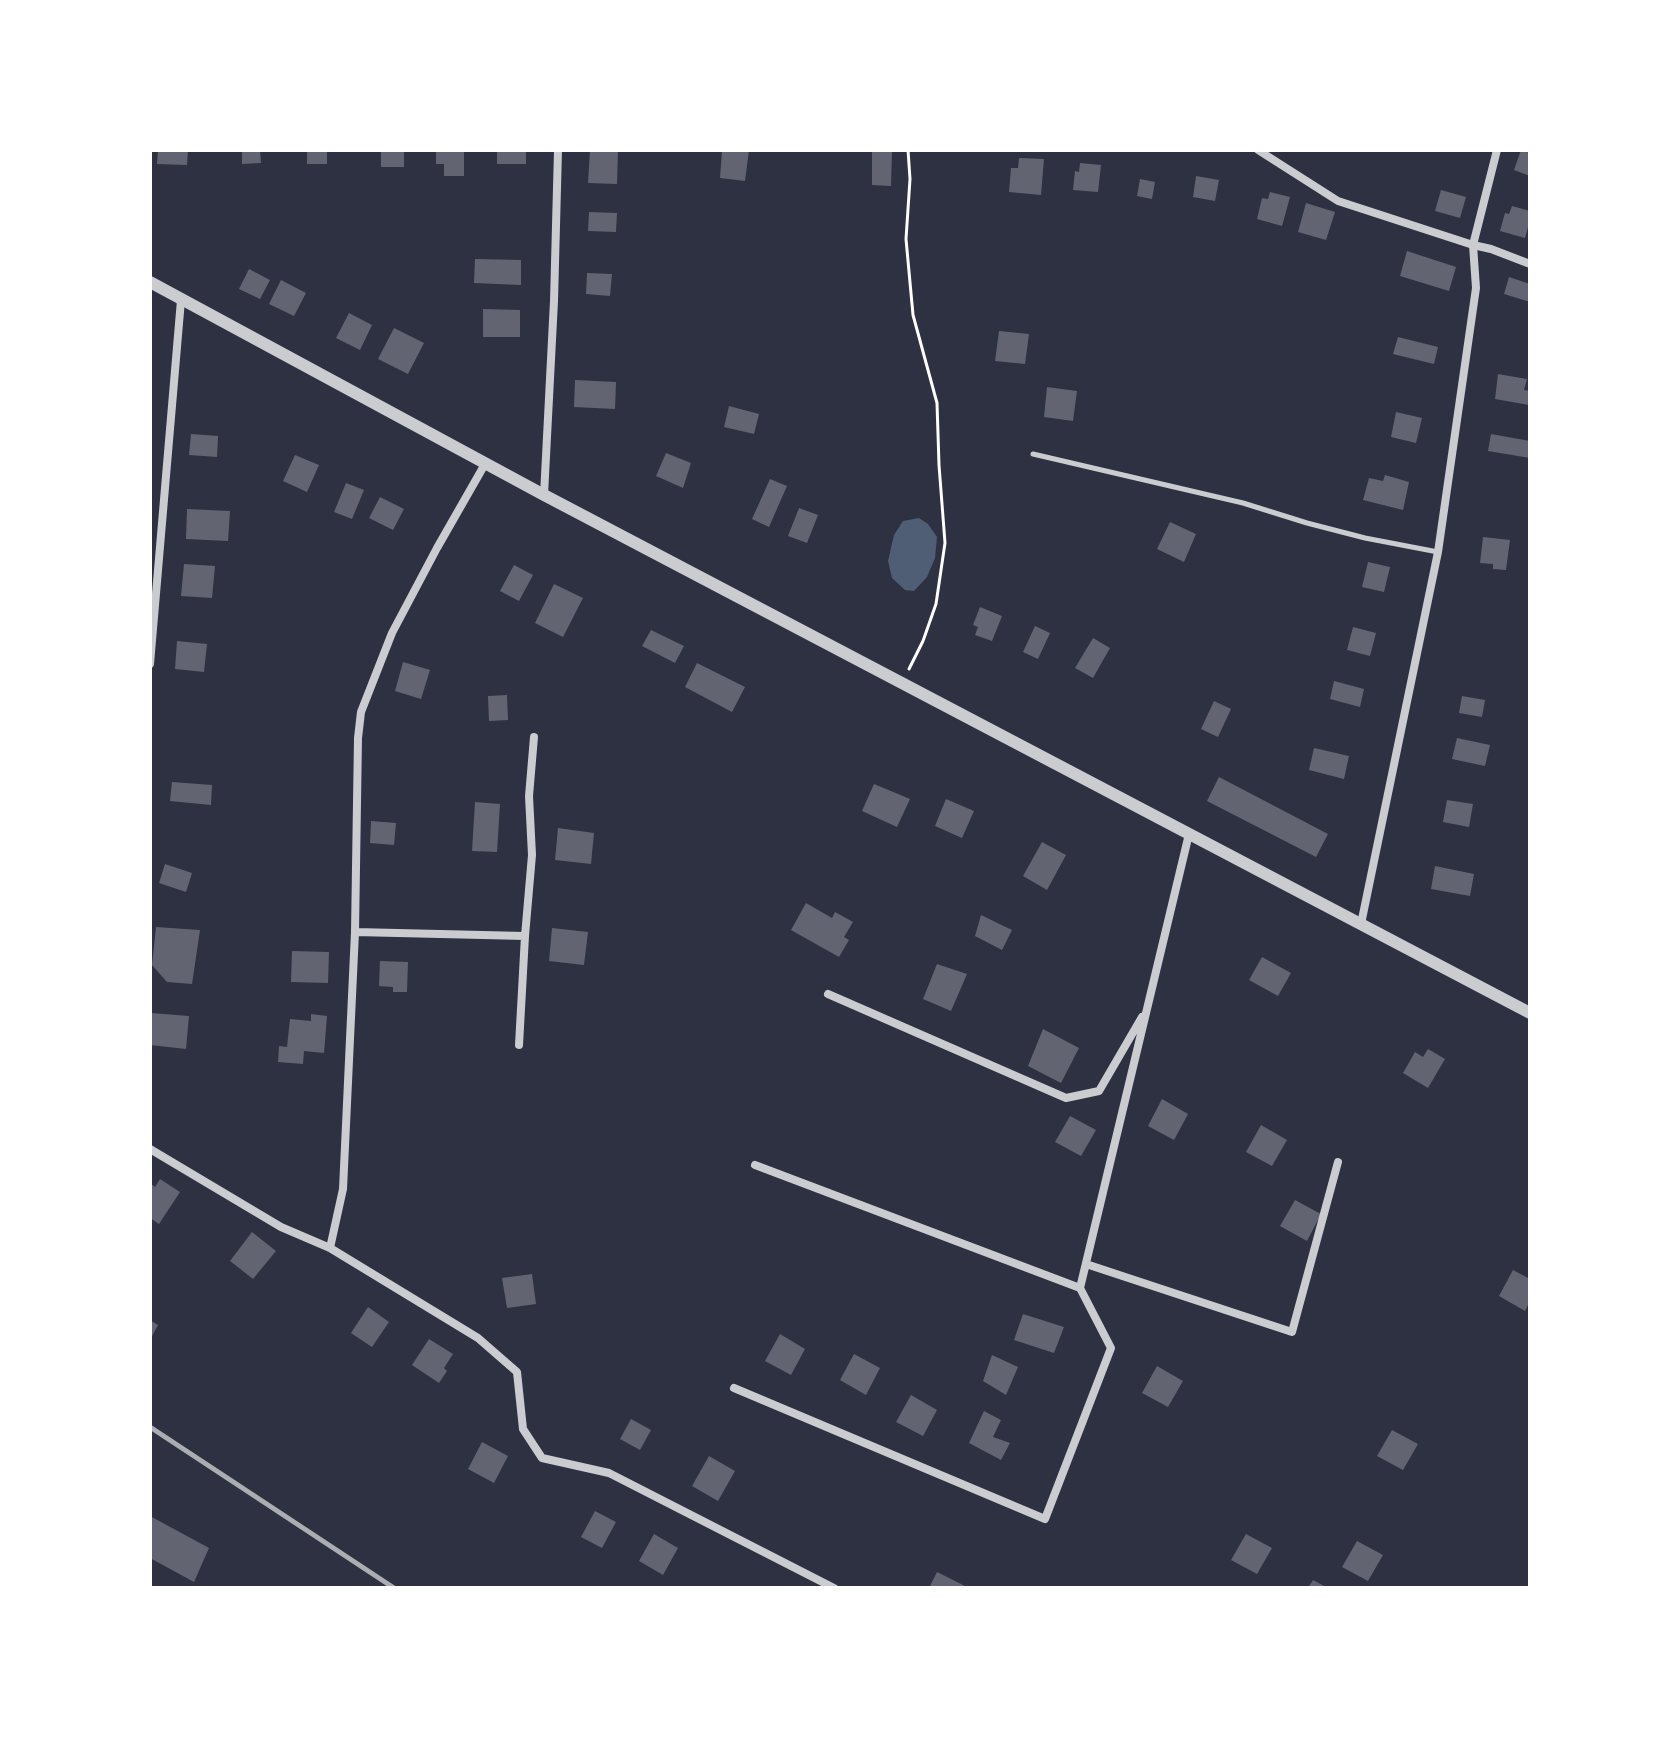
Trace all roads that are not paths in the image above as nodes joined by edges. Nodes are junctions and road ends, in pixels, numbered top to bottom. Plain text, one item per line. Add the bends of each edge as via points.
1 (558, 150) edge
2 (1258, 150) edge
3 (1497, 150) edge
4 (1269, 153) edge
5 (1473, 245) junction
6 (1530, 264) edge
7 (150, 282) edge
8 (181, 300) junction
9 (1033, 454) dead end
10 (485, 464) junction
11 (544, 495) junction
12 (1438, 552) junction
13 (150, 664) edge
14 (534, 737) dead end
15 (1189, 834) junction
16 (1361, 924) junction
17 (355, 932) junction
18 (525, 936) junction
19 (828, 994) dead end
20 (1148, 1007) junction
21 (1530, 1013) edge
22 (519, 1045) dead end
23 (150, 1149) edge
24 (1338, 1162) dead end
25 (755, 1165) dead end
26 (330, 1248) junction
27 (1086, 1264) junction
28 (1080, 1288) junction
29 (734, 1388) dead end
30 (834, 1588) edge

1 - 11 street
2 - 4 street
3 - 5 street
4 - 5 street via 1338,201
5 - 6 street
5 - 12 street via 1476,288
7 - 8 street
8 - 10 street
8 - 13 street
9 - 12 lane
10 - 11 street
10 - 17 street via 392,633 361,712
11 - 15 street
12 - 16 street
14 - 18 street
15 - 16 street
15 - 20 street
16 - 21 street
17 - 18 street
17 - 26 street via 343,1189
18 - 22 street
19 - 20 street via 1066,1098 1099,1091
20 - 27 street
23 - 26 street via 281,1227
24 - 27 street via 1292,1332
25 - 28 street
26 - 30 street via 478,1338 517,1372 523,1429 542,1458 609,1473
27 - 28 street
28 - 29 street via 1111,1348 1045,1519

